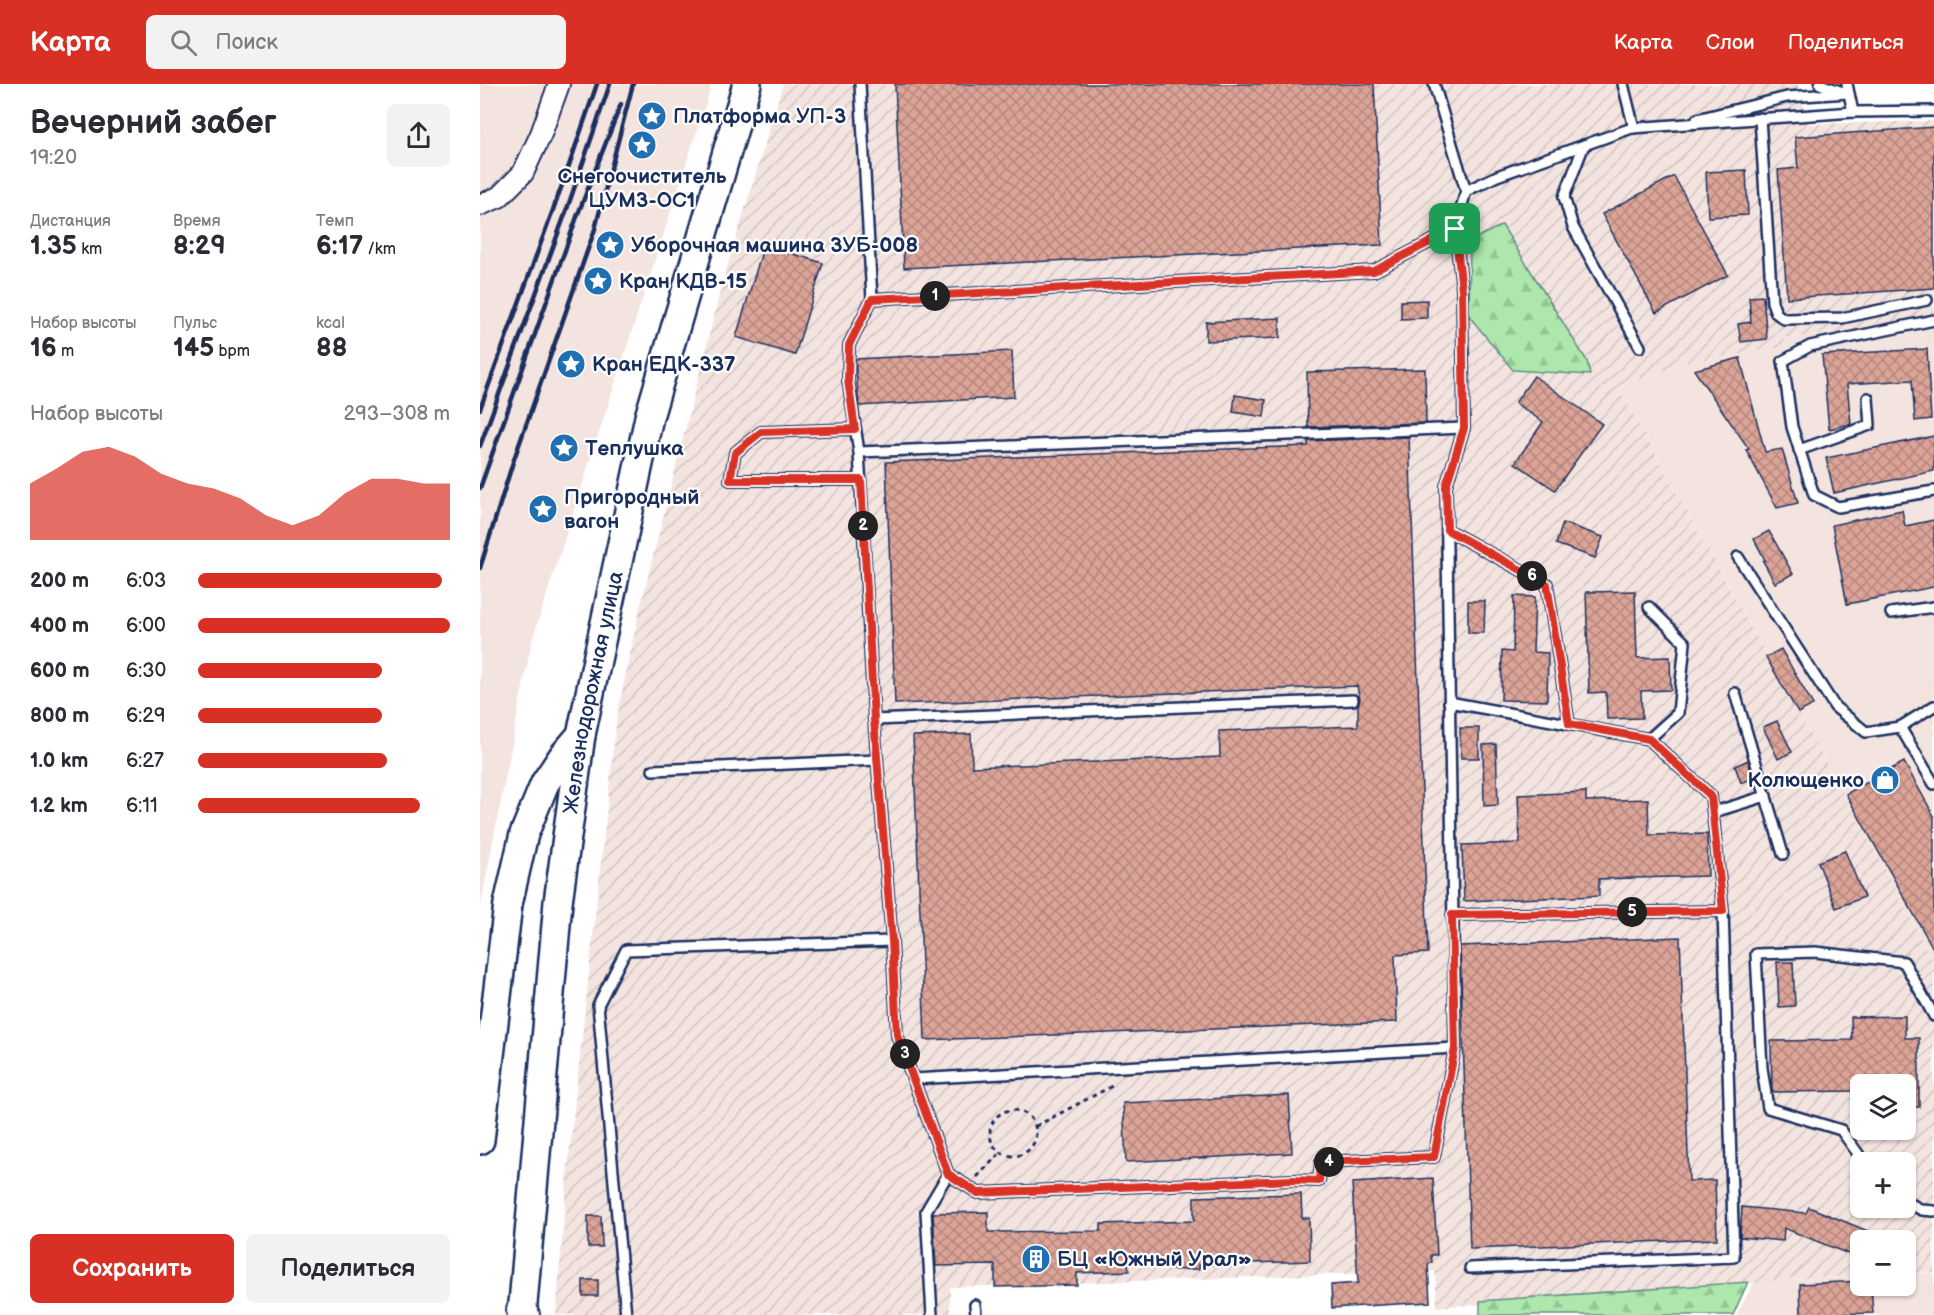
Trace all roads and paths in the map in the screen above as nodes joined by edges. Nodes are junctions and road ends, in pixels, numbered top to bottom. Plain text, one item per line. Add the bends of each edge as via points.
1 (559, 84) edge
2 (747, 84) edge
3 (860, 84) edge
4 (1434, 84) edge
5 (1623, 84) edge
6 (1820, 84) edge
7 (1847, 89) edge
8 (1934, 111) edge
9 (1853, 112) junction
10 (1760, 118) junction
11 (1669, 126) junction
12 (1634, 128) junction
13 (1584, 145) junction
14 (1466, 191) junction
15 (480, 205) edge
16 (1455, 229) junction
17 (872, 299) junction
18 (1927, 300) dead end
19 (1934, 320) edge
20 (1640, 347) dead end
21 (1868, 398) dead end
22 (1464, 428) junction
23 (855, 429) junction
24 (1799, 450) junction
25 (859, 452) junction
26 (861, 480) junction
27 (1934, 491) edge
28 (1447, 530) junction
29 (1738, 556) dead end
30 (1649, 607) dead end
31 (1934, 607) edge
32 (1891, 613) dead end
33 (1735, 693) dead end
34 (1353, 700) dead end
35 (1449, 702) junction
36 (1934, 706) edge
37 (874, 720) junction
38 (1569, 724) junction
39 (1900, 727) junction
40 (581, 735) junction
41 (1649, 739) junction
42 (877, 760) junction
43 (653, 770) dead end
44 (1934, 784) edge
45 (1766, 796) junction
46 (1714, 812) junction
47 (1783, 854) dead end
48 (1723, 911) junction
49 (1452, 915) junction
50 (892, 941) junction
51 (1934, 1016) edge
52 (1455, 1048) junction
53 (914, 1079) junction
54 (1112, 1086) dead end
55 (1036, 1126) junction
56 (480, 1140) edge
57 (1001, 1152) junction
58 (1857, 1152) edge
59 (948, 1174) junction
60 (968, 1186) junction
61 (1916, 1207) edge
62 (1934, 1211) edge
63 (1470, 1268) dead end
64 (523, 1313) edge
65 (626, 1315) edge
66 (933, 1315) edge

1 - 15 street via 523,173 499,197
2 - 40 main road, Железнодорожная улица via 650,417
3 - 17 lane
4 - 14 lane
5 - 12 lane
6 - 7 lane
7 - 9 lane
7 - 11 lane via 1787,97
8 - 9 lane
9 - 10 lane
10 - 11 lane
10 - 18 lane via 1772,302 1776,313 1785,319 1842,318
11 - 12 lane
12 - 13 lane
13 - 14 lane
13 - 20 lane via 1564,197 1573,227
14 - 16 lane
16 - 17 lane via 1374,271
16 - 22 lane via 1462,290
17 - 23 lane via 849,345 848,380
19 - 24 lane via 1810,346 1783,361
21 - 24 lane via 1870,425
22 - 25 lane
22 - 28 lane via 1446,486
23 - 25 lane
23 - 26 lane via 761,432 735,453 730,480
24 - 27 lane via 1814,495 1838,507
25 - 26 lane
26 - 37 lane
28 - 35 lane
28 - 38 lane via 1547,584
29 - 39 lane via 1835,707 1866,732
30 - 41 lane via 1685,643 1678,713
31 - 32 lane
33 - 45 lane
34 - 37 lane
35 - 38 lane
35 - 49 lane
36 - 39 lane
37 - 42 lane
38 - 41 lane
39 - 44 lane
40 - 56 main road via 545,783 524,834 508,904
40 - 64 main road, Железнодорожная улица via 558,902
41 - 46 lane via 1711,796
42 - 43 lane
42 - 50 lane
45 - 46 lane
45 - 47 lane
46 - 48 lane
48 - 49 lane
48 - 63 lane via 1734,1257
49 - 52 lane
50 - 53 lane via 897,1035
50 - 65 lane via 626,950 598,1005
51 - 58 lane via 1904,962 1815,952 1756,954 1768,1108 1841,1130
52 - 53 lane
52 - 60 lane via 1434,1157 1321,1162 1319,1181 978,1193
53 - 59 lane
54 - 55 path
55 - 57 path via 1035,1142 1024,1154
55 - 57 path via 1021,1111 1000,1114 990,1133
57 - 60 path
59 - 60 lane
59 - 66 lane via 926,1211
61 - 62 lane

